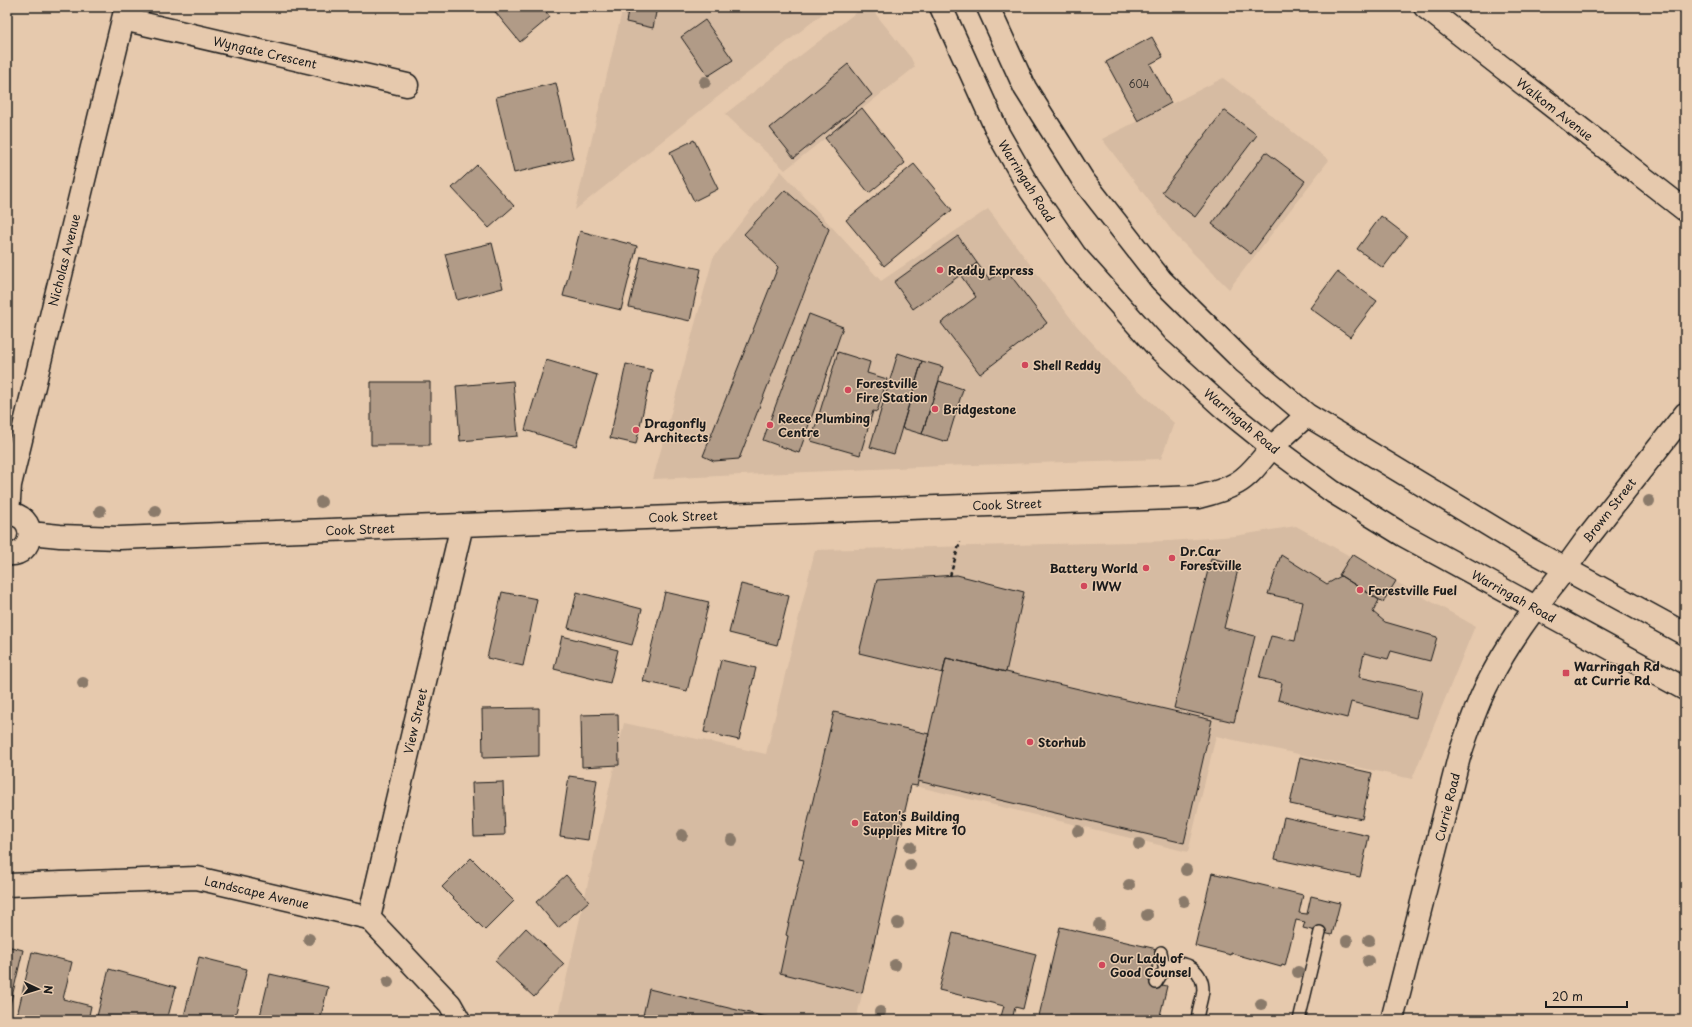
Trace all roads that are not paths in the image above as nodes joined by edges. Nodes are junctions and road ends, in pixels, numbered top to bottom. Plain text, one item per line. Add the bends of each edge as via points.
1 (941, 7) edge
2 (988, 7) edge
3 (1424, 7) edge
4 (124, 13) edge
5 (406, 85) dead end
6 (1685, 210) edge
7 (1685, 414) edge
8 (1307, 415) junction
9 (1272, 448) junction
10 (8, 514) edge
11 (462, 525) junction
12 (30, 533) junction
13 (7, 554) edge
14 (1565, 568) junction
15 (1535, 608) junction
16 (1685, 634) edge
17 (1685, 689) edge
18 (7, 885) edge
19 (369, 918) junction
20 (1320, 932) dead end
21 (1161, 952) dead end
22 (1165, 971) junction
23 (1156, 983) dead end
24 (459, 1020) edge
25 (1197, 1020) edge
26 (1299, 1020) edge
27 (1392, 1020) edge

1 - 9 main road, Warringah Road via 999,135 1031,191 1075,255 1158,348
2 - 8 main road via 1025,88 1083,180 1161,280 1243,361
3 - 6 main road, Walkom Avenue
4 - 5 main road, Wyngate Crescent
4 - 10 main road, Nicholas Avenue via 10,485
7 - 14 main road, Brown Street
8 - 9 main road, Cook Street
8 - 14 main road
9 - 11 main road, Cook Street via 1236,483 1198,497
9 - 15 main road, Warringah Road via 1333,492 1403,535
10 - 12 main road via 14,514 25,521
11 - 12 main road, Cook Street via 119,538
11 - 19 main road, View Street
12 - 13 main road via 29,540 22,550
14 - 15 main road, Brown Street
14 - 16 main road
15 - 17 main road, Warringah Road
15 - 27 main road, Currie Road via 1488,682 1471,721
18 - 19 main road, Landscape Avenue via 197,878
19 - 24 main road via 450,1004
20 - 26 lane
21 - 22 lane
22 - 23 lane
22 - 25 lane via 1168,966 1180,963 1193,967 1200,976 1203,989

